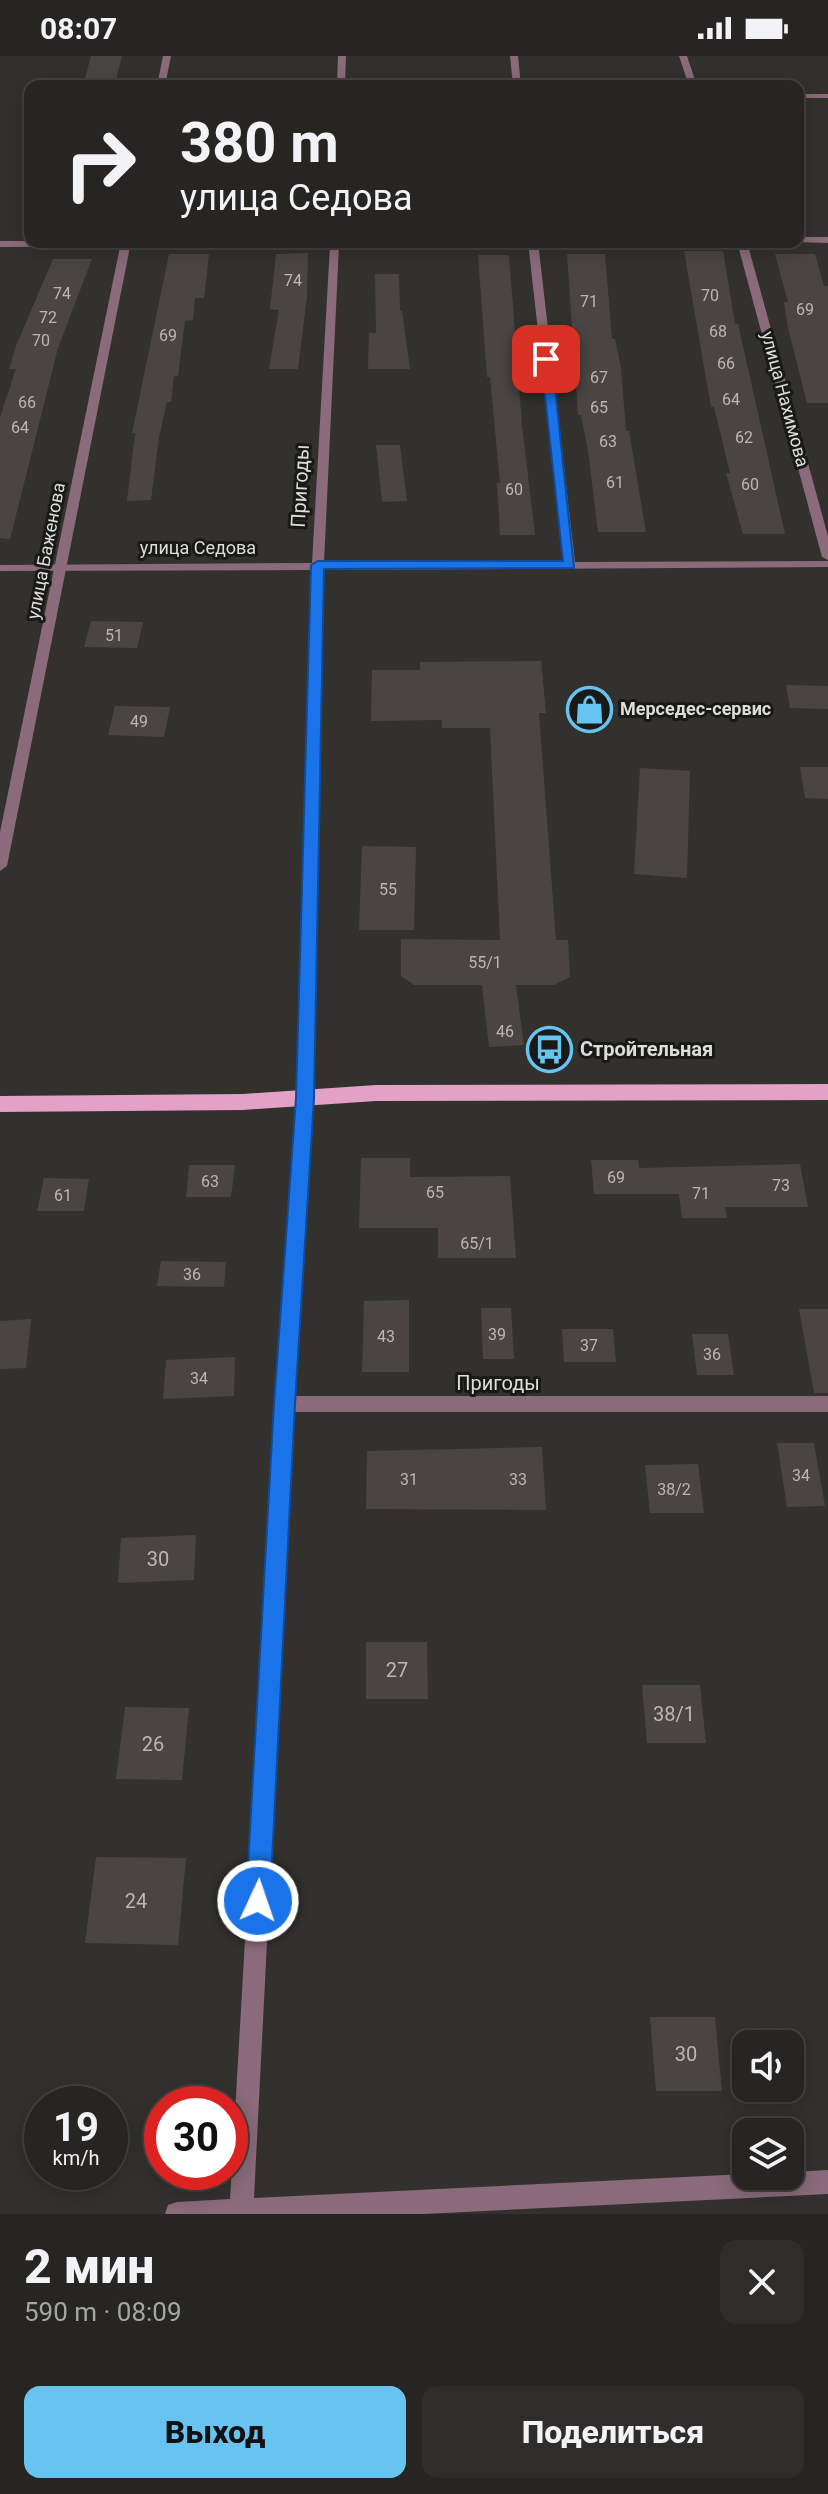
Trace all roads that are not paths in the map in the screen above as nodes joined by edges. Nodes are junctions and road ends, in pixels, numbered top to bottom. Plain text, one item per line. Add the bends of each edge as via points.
1 (167, 56) edge
2 (342, 56) edge
3 (514, 56) edge
4 (683, 56) edge
5 (162, 80) edge
6 (341, 80) edge
7 (516, 80) edge
8 (691, 80) edge
9 (804, 96) edge
10 (828, 96) edge
11 (804, 240) edge
12 (828, 240) edge
13 (0, 244) edge
14 (24, 244) edge
15 (125, 248) edge
16 (335, 248) edge
17 (534, 248) edge
18 (744, 248) edge
19 (828, 557) edge
20 (828, 564) edge
21 (318, 565) junction
22 (570, 565) junction
23 (61, 567) junction
24 (0, 568) edge
25 (0, 866) edge
26 (828, 1086) edge
27 (790, 1092) junction
28 (828, 1094) edge
29 (305, 1098) junction
30 (0, 1104) edge
31 (285, 1404) junction
32 (828, 1404) edge
33 (828, 2182) edge
34 (241, 2213) edge
35 (177, 2214) edge

1 - 5 street
2 - 6 street
3 - 7 street
4 - 8 street
9 - 10 street
11 - 12 street
13 - 14 street
15 - 23 street, улица Баженова
16 - 21 street, Пригоды
17 - 22 street
18 - 19 street, улица Нахимова
20 - 22 street, улица Седова
21 - 22 street, улица Седова
21 - 23 street, улица Седова
21 - 29 street, Пригоды
23 - 24 street, улица Седова
23 - 25 street, улица Баженова
26 - 27 street
27 - 28 main road
27 - 29 main road
29 - 30 main road
29 - 31 street, Пригоды
31 - 32 street, Пригоды
31 - 34 street, Пригоды
33 - 34 street
34 - 35 street

